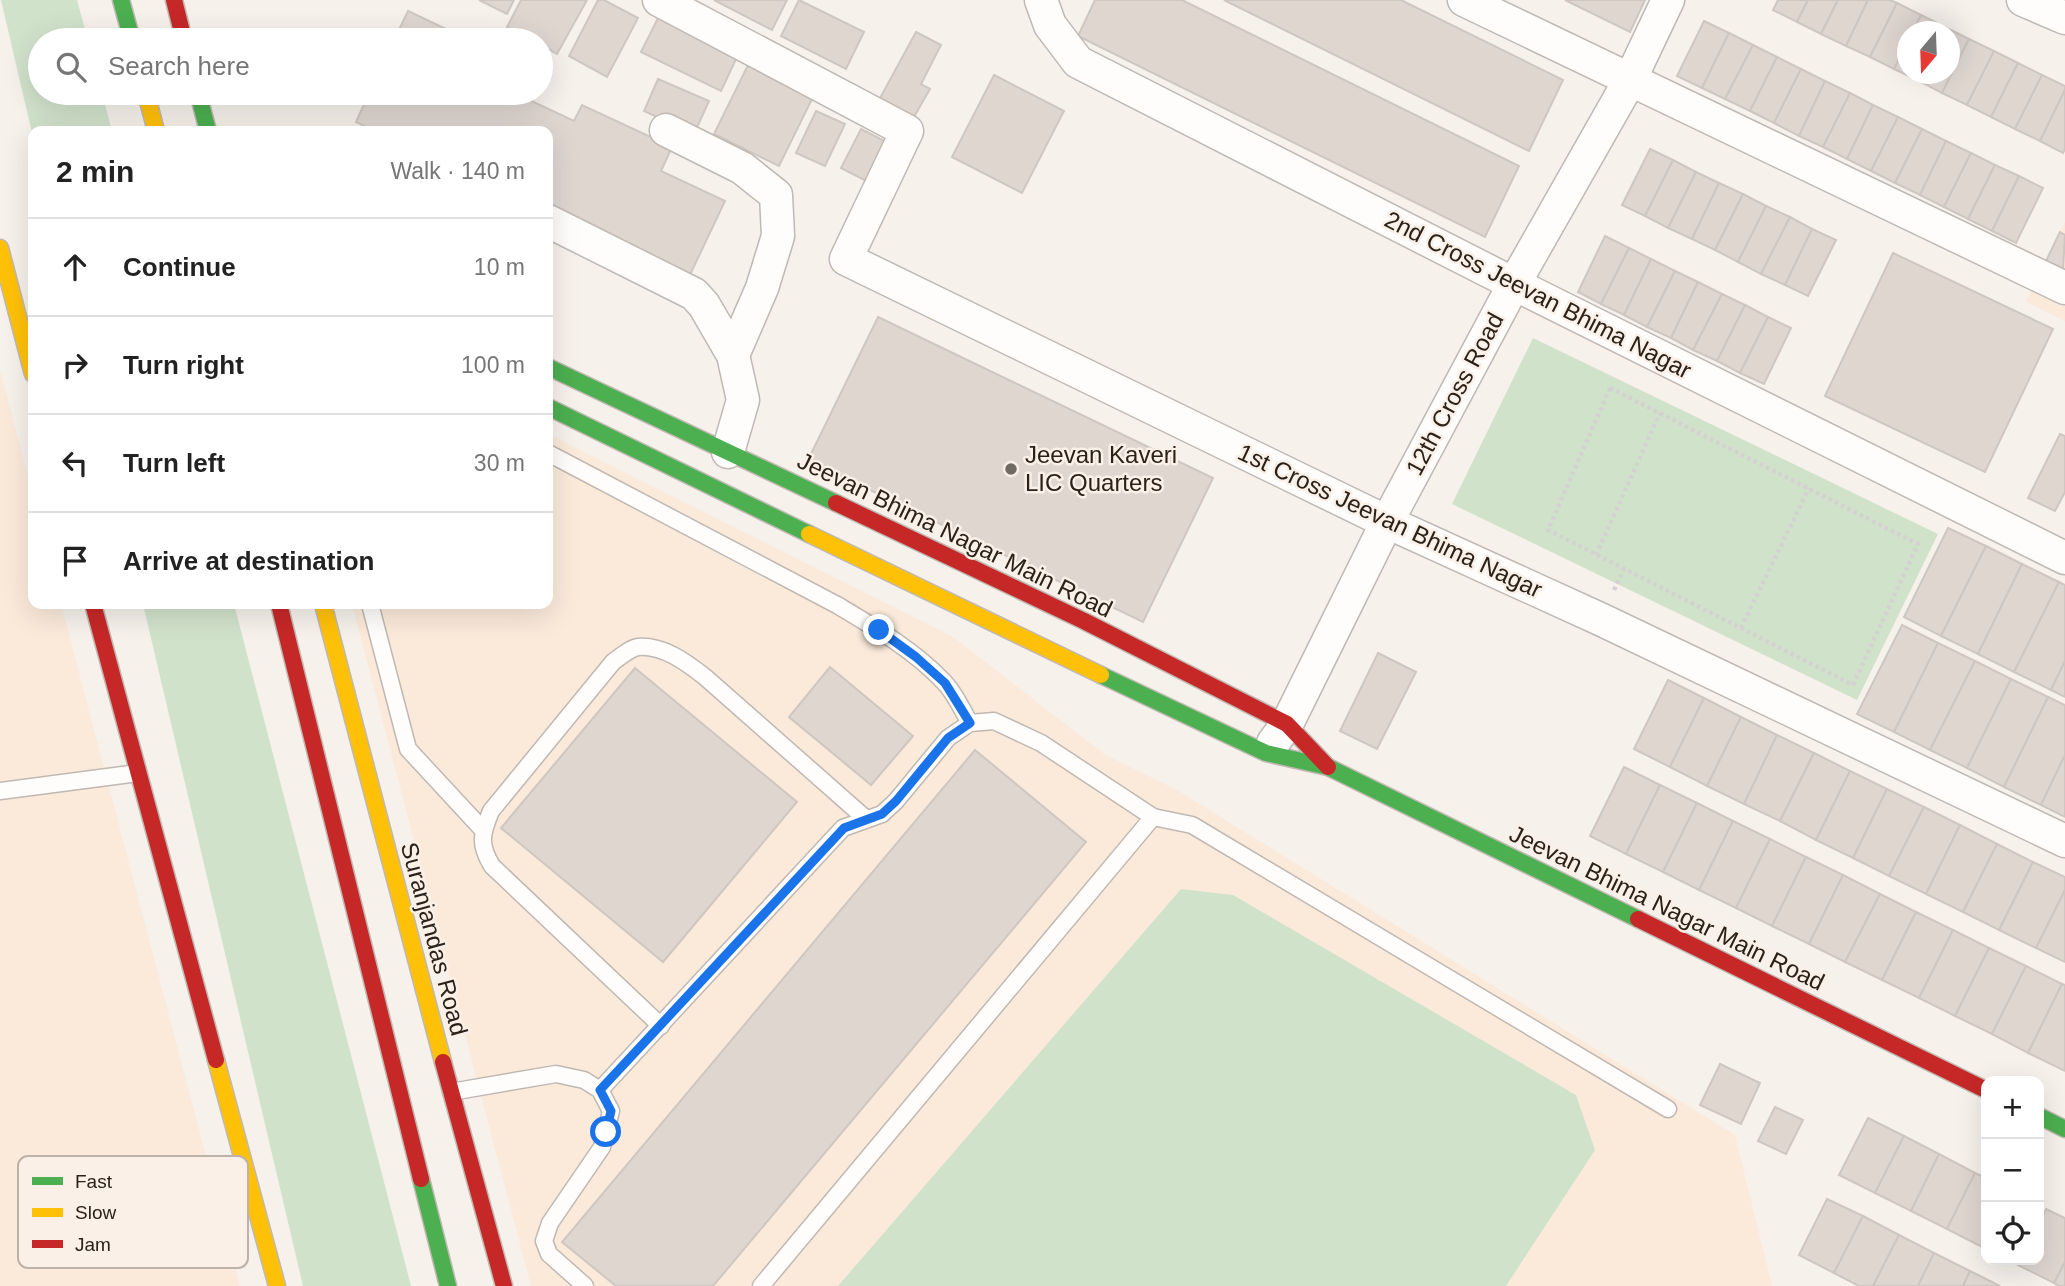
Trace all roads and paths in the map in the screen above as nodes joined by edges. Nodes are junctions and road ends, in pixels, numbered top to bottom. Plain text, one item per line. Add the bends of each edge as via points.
1 (121, 0) edge
2 (174, 0) edge
3 (659, 0) edge
4 (1041, 0) edge
5 (1464, 0) edge
6 (1668, 0) edge
7 (2023, 0) edge
8 (2065, 18) edge
9 (129, 28) edge
10 (181, 28) edge
11 (1630, 80) junction
12 (149, 105) edge
13 (201, 105) edge
14 (155, 126) edge
15 (207, 126) edge
16 (666, 130) dead end
17 (553, 224) edge
18 (0, 248) edge
19 (1514, 284) junction
20 (2065, 288) edge
21 (28, 355) edge
22 (733, 355) junction
23 (553, 369) edge
24 (553, 409) edge
25 (1660, 413) junction
26 (728, 452) junction
27 (553, 456) edge
28 (1809, 488) junction
29 (1387, 522) junction
30 (1596, 555) junction
31 (2065, 558) edge
32 (94, 609) edge
33 (280, 609) edge
34 (324, 609) edge
35 (371, 609) edge
36 (1741, 628) junction
37 (970, 723) junction
38 (1287, 724) junction
39 (1266, 753) junction
40 (1328, 767) junction
41 (138, 773) junction
42 (0, 791) edge
43 (1153, 817) junction
44 (865, 818) junction
45 (483, 830) junction
46 (2065, 841) edge
47 (661, 1026) junction
48 (1981, 1088) edge
49 (600, 1090) junction
50 (451, 1092) junction
51 (1668, 1109) dead end
52 (2044, 1118) edge
53 (2065, 1129) edge
54 (242, 1156) edge
55 (248, 1179) edge
56 (277, 1286) edge
57 (448, 1286) edge
58 (504, 1286) edge
59 (585, 1286) edge
60 (761, 1286) edge

1 - 9 main road
2 - 10 main road
3 - 29 street, 1st Cross Jeevan Bhima Nagar via 907,131 846,259
4 - 19 street, 2nd Cross Jeevan Bhima Nagar via 1050,25 1078,62
5 - 11 street
6 - 11 street, 12th Cross Road
7 - 8 street
11 - 19 street, 12th Cross Road
11 - 20 street
12 - 14 main road
13 - 15 main road
16 - 22 street via 742,168 776,195 778,236
17 - 22 street via 694,294 705,304
18 - 21 main road
19 - 29 street, 12th Cross Road
19 - 31 street, 2nd Cross Jeevan Bhima Nagar
22 - 26 street via 743,400
23 - 26 main road, Jeevan Bhima Nagar Main Road
24 - 39 main road, Jeevan Bhima Nagar Main Road
25 - 28 path
25 - 30 path
25 - 30 path via 1610,388 1548,530
26 - 38 main road, Jeevan Bhima Nagar Main Road via 1084,621
27 - 37 lane via 879,630 945,683
28 - 36 path
28 - 36 path via 1918,544 1853,685
29 - 38 street, 12th Cross Road
29 - 46 street, 1st Cross Jeevan Bhima Nagar
30 - 36 path
32 - 41 main road
33 - 57 main road
34 - 50 main road, Suranjandas Road
35 - 45 lane via 408,749
37 - 43 lane via 994,721 1015,729
37 - 44 lane via 948,738 882,814
38 - 39 street, 12th Cross Road
38 - 40 main road, Jeevan Bhima Nagar Main Road
39 - 40 main road, Jeevan Bhima Nagar Main Road
40 - 48 main road, Jeevan Bhima Nagar Main Road
41 - 42 lane
41 - 54 main road
43 - 51 lane via 1192,825
43 - 60 lane
44 - 45 lane via 687,663 661,650 635,647 613,662 491,811
44 - 47 lane via 844,828
45 - 47 lane via 482,849 492,866
47 - 49 lane
49 - 50 lane via 584,1080 556,1074
49 - 59 lane via 611,1111 602,1147 550,1223 544,1241 549,1254
50 - 58 main road, Suranjandas Road
52 - 53 main road
55 - 56 main road

